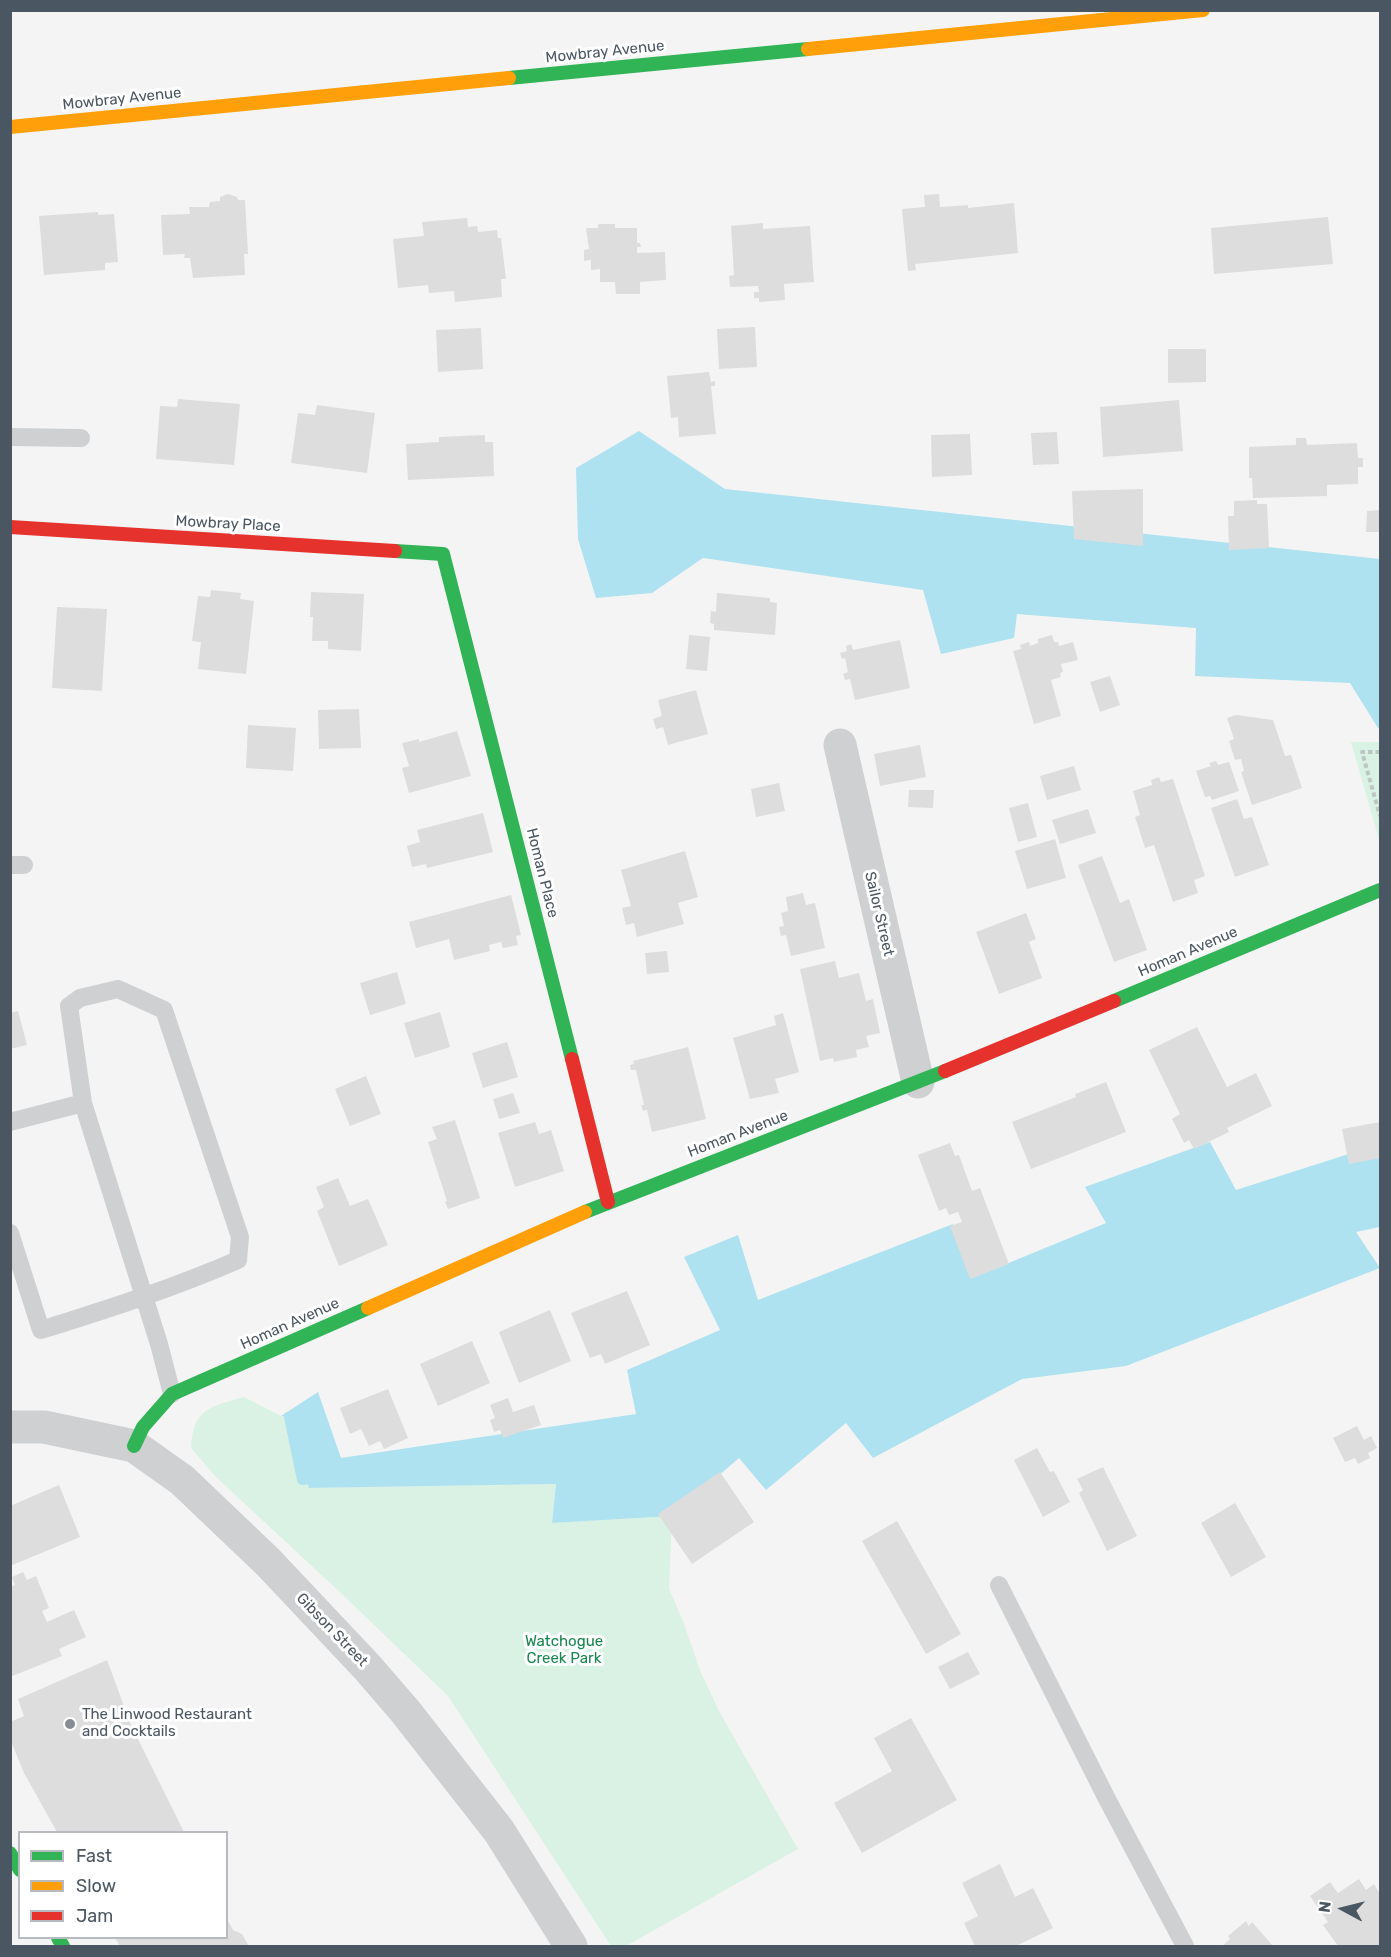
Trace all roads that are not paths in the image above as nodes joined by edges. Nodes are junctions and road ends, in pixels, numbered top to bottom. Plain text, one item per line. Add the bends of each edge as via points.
1 (1203, 10) edge
2 (10, 127) edge
3 (10, 437) edge
4 (81, 438) dead end
5 (10, 527) edge
6 (443, 554) joint
7 (840, 745) dead end
8 (1380, 890) edge
9 (918, 1082) junction
10 (83, 1103) junction
11 (10, 1122) edge
12 (608, 1202) junction
13 (10, 1233) edge
14 (144, 1298) junction
15 (172, 1394) junction
16 (10, 1427) edge
17 (134, 1446) junction
18 (999, 1585) dead end
19 (10, 1853) edge
20 (18, 1866) edge
21 (571, 1947) edge
22 (1185, 1947) edge

1 - 2 street, Mowbray Avenue
3 - 4 lane
5 - 6 street, Mowbray Place
6 - 12 street, Homan Place
7 - 9 street, Sailor Street
8 - 9 street, Homan Avenue
9 - 12 street, Homan Avenue
10 - 11 lane
10 - 14 lane
10 - 14 lane via 69,1006 80,998 118,989 164,1010 240,1237 238,1260
12 - 15 street, Homan Avenue
13 - 14 lane via 41,1330
14 - 15 lane
15 - 17 street, Homan Avenue via 143,1427
16 - 17 street, Gibson Street via 44,1427
17 - 21 street, Gibson Street via 182,1480 268,1562 368,1667 500,1831
18 - 22 lane
19 - 20 street

